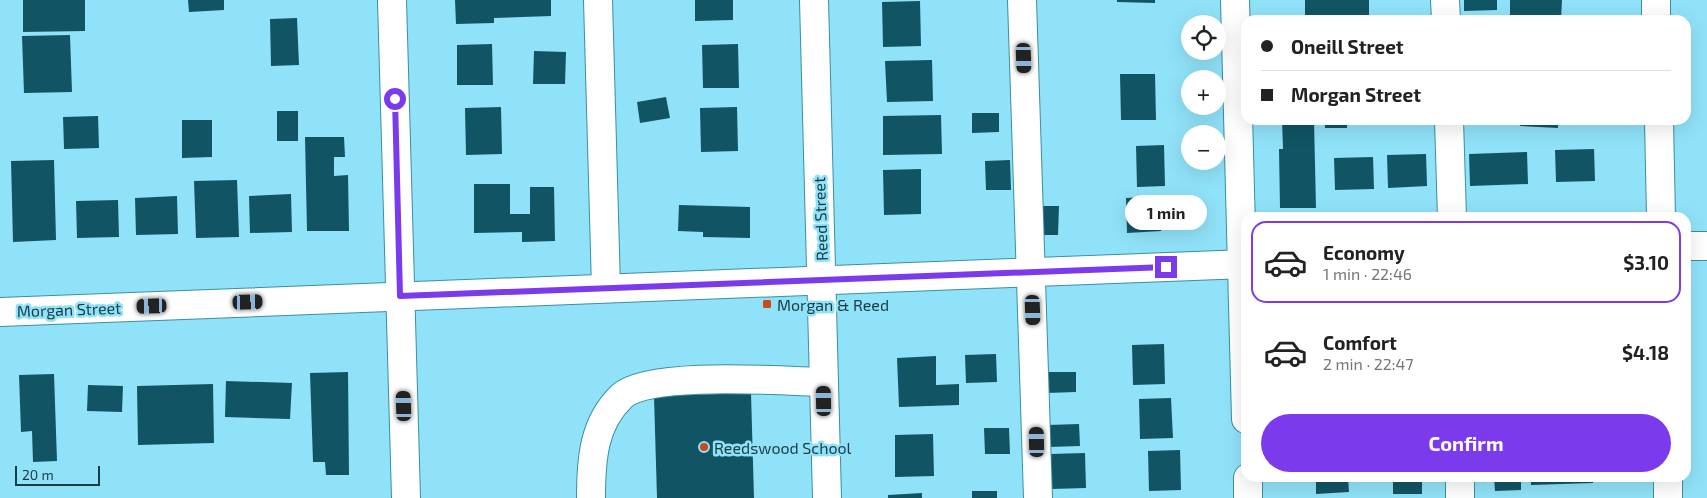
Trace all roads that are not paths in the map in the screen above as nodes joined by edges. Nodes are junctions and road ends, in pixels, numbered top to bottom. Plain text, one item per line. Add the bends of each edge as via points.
1 (392, 0) edge
2 (598, 0) edge
3 (814, 0) edge
4 (1022, 0) edge
5 (1235, 0) edge
6 (1446, 0) edge
7 (1656, 0) edge
8 (1446, 15) edge
9 (1656, 15) edge
10 (1449, 125) edge
11 (1659, 125) edge
12 (1242, 212) edge
13 (1452, 212) edge
14 (1661, 212) edge
15 (1691, 246) edge
16 (1707, 246) edge
17 (1241, 264) edge
18 (1032, 272) junction
19 (821, 280) junction
20 (606, 288) junction
21 (400, 296) junction
22 (0, 312) edge
23 (824, 382) junction
24 (1248, 482) edge
25 (1460, 482) edge
26 (1668, 482) edge
27 (406, 498) edge
28 (591, 498) edge
29 (827, 498) edge
30 (1038, 498) edge
31 (1248, 498) edge
32 (1460, 498) edge
33 (1668, 498) edge

1 - 21 street
2 - 20 street
3 - 19 street, Reed Street
4 - 18 street
5 - 12 street
6 - 8 street
7 - 9 street
10 - 13 street
11 - 14 street
15 - 16 street
17 - 18 street, Morgan Street
18 - 19 street, Morgan Street
18 - 30 street
19 - 20 street, Morgan Street
19 - 23 street, Reed Street
20 - 21 street, Morgan Street
21 - 22 street, Morgan Street
21 - 27 street
23 - 28 street via 675,380 643,384 622,395 600,427 591,460
23 - 29 street, Reed Street
24 - 31 street
25 - 32 street
26 - 33 street

